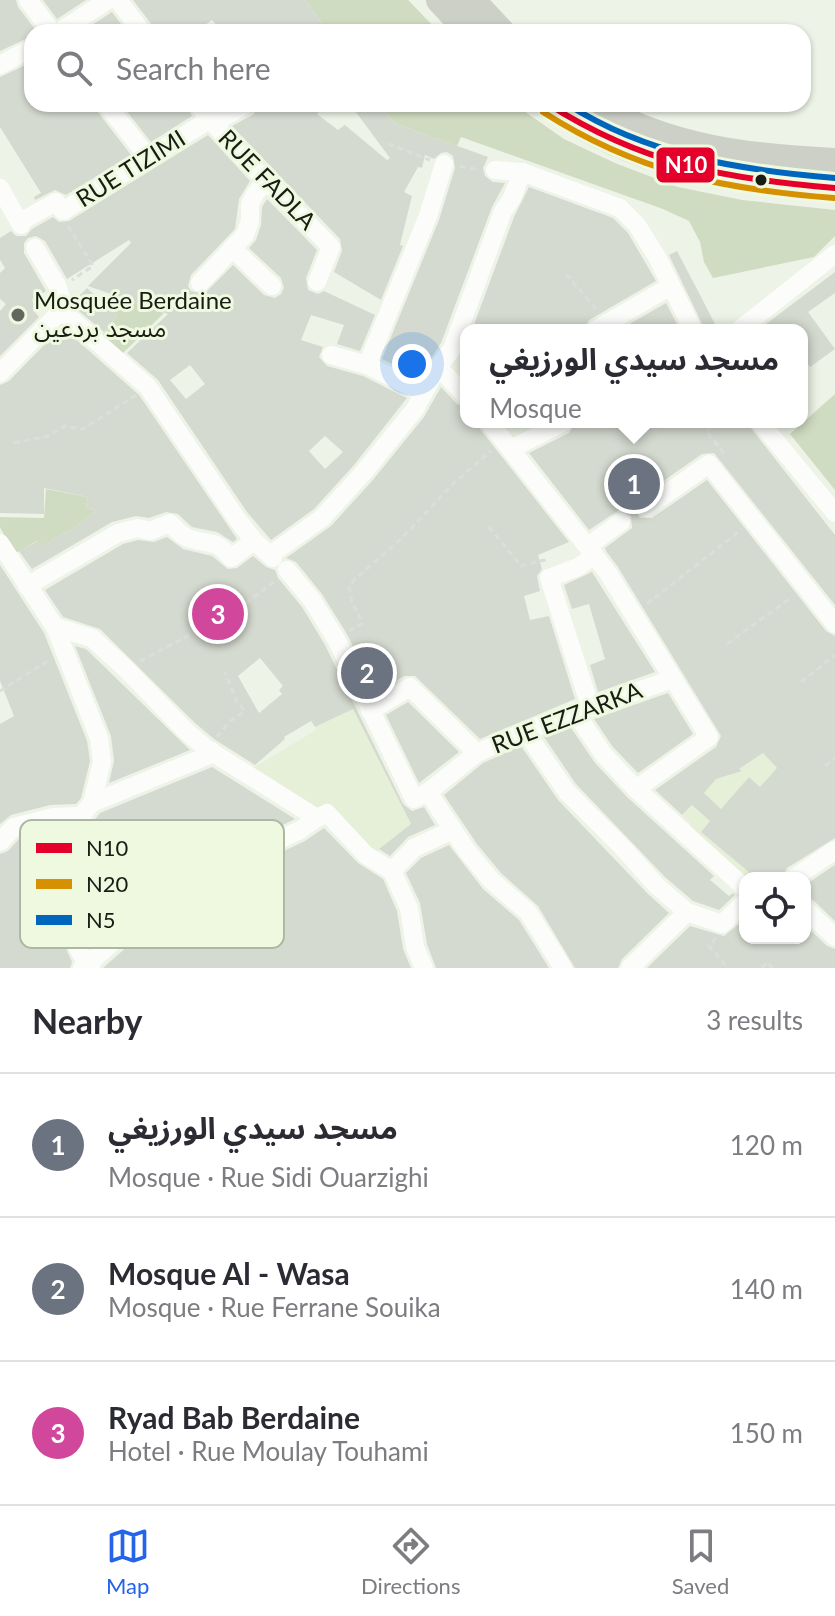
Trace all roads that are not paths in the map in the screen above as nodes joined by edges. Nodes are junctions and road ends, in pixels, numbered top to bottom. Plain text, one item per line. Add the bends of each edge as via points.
1 (28, 0) edge
2 (108, 0) edge
3 (118, 0) edge
4 (440, 0) edge
5 (471, 0) edge
6 (46, 24) edge
7 (71, 24) edge
8 (136, 24) edge
9 (462, 24) edge
10 (494, 24) edge
11 (24, 52) edge
12 (0, 66) edge
13 (112, 112) edge
14 (203, 112) edge
15 (233, 112) edge
16 (560, 112) edge
17 (608, 112) edge
18 (210, 121) junction
19 (148, 157) junction
20 (835, 162) edge
21 (444, 164) dead end
22 (495, 170) dead end
23 (522, 172) junction
24 (267, 180) junction
25 (0, 188) edge
26 (835, 188) edge
27 (27, 234) junction
28 (232, 248) junction
29 (835, 254) edge
30 (317, 282) dead end
31 (200, 283) dead end
32 (272, 286) dead end
33 (671, 286) junction
34 (59, 312) junction
35 (461, 324) edge
36 (604, 324) edge
37 (690, 324) edge
38 (747, 324) edge
39 (460, 327) edge
40 (331, 355) dead end
41 (367, 365) junction
42 (438, 367) junction
43 (0, 373) edge
44 (460, 390) edge
45 (423, 393) junction
46 (494, 428) edge
47 (549, 428) edge
48 (765, 428) edge
49 (508, 445) junction
50 (646, 508) dead end
51 (835, 513) edge
52 (621, 522) dead end
53 (254, 541) junction
54 (0, 543) edge
55 (592, 551) junction
56 (280, 564) junction
57 (27, 586) junction
58 (835, 624) edge
59 (55, 627) junction
60 (672, 679) junction
61 (582, 709) junction
62 (370, 711) junction
63 (525, 731) junction
64 (209, 750) junction
65 (477, 753) junction
66 (636, 789) junction
67 (428, 792) junction
68 (86, 809) junction
69 (317, 818) junction
70 (41, 820) edge
71 (82, 820) edge
72 (20, 825) edge
73 (452, 830) junction
74 (284, 837) edge
75 (0, 842) edge
76 (835, 850) edge
77 (392, 871) junction
78 (803, 872) edge
79 (739, 883) edge
80 (739, 908) edge
81 (687, 912) junction
82 (811, 915) edge
83 (835, 937) edge
84 (77, 948) edge
85 (108, 948) edge
86 (87, 967) edge
87 (421, 967) edge
88 (563, 968) edge
89 (630, 968) edge

1 - 6 street
2 - 7 street
3 - 8 street
4 - 9 main road
5 - 10 main road
11 - 12 street
13 - 19 street
14 - 18 street, RUE FADLA
15 - 18 street, RUE TIZIMI
16 - 26 main road via 618,144 679,166 761,183
17 - 20 main road via 693,145 763,158
18 - 19 street, RUE TIZIMI
18 - 24 street, RUE FADLA
19 - 27 street, RUE TIZIMI via 63,211 56,202
21 - 41 street
22 - 23 street
23 - 33 street via 620,208 637,225
23 - 35 street
24 - 28 street via 250,204 245,235
24 - 30 street, RUE FADLA via 331,247
25 - 27 street
27 - 34 street via 57,285
28 - 31 street
28 - 32 street
29 - 38 street
33 - 36 street
33 - 37 street
34 - 43 street
34 - 53 street via 148,387
39 - 42 street
40 - 41 street
41 - 45 street
42 - 44 street
42 - 45 street
45 - 56 street via 378,456
46 - 49 street
47 - 49 street
48 - 51 street
49 - 55 street
50 - 58 street via 709,464
52 - 55 street
53 - 56 street
53 - 57 street via 231,558 222,547 191,539 170,523 150,531 138,528 118,533
54 - 57 street
55 - 60 street
55 - 61 street via 578,567 549,578
56 - 62 street via 312,600 336,639
57 - 59 street
59 - 64 street via 92,638
59 - 68 street via 99,738 102,762
60 - 61 street, RUE EZZARKA
60 - 66 street via 709,737
61 - 63 street, RUE EZZARKA
61 - 66 street via 604,755
62 - 65 street via 410,687
62 - 67 street via 414,799
63 - 65 street, RUE EZZARKA
63 - 81 street via 567,792
64 - 68 street via 207,756
64 - 69 street
65 - 67 street, RUE EZZARKA
66 - 79 street
67 - 73 street
68 - 70 street
68 - 71 street
69 - 74 street
69 - 77 street via 327,813 366,855
72 - 75 street
73 - 77 street via 414,848
73 - 88 street via 492,881 528,912
76 - 78 street
77 - 87 street via 409,908
80 - 81 street via 722,924
81 - 89 street
82 - 83 street
84 - 86 street
85 - 86 street

